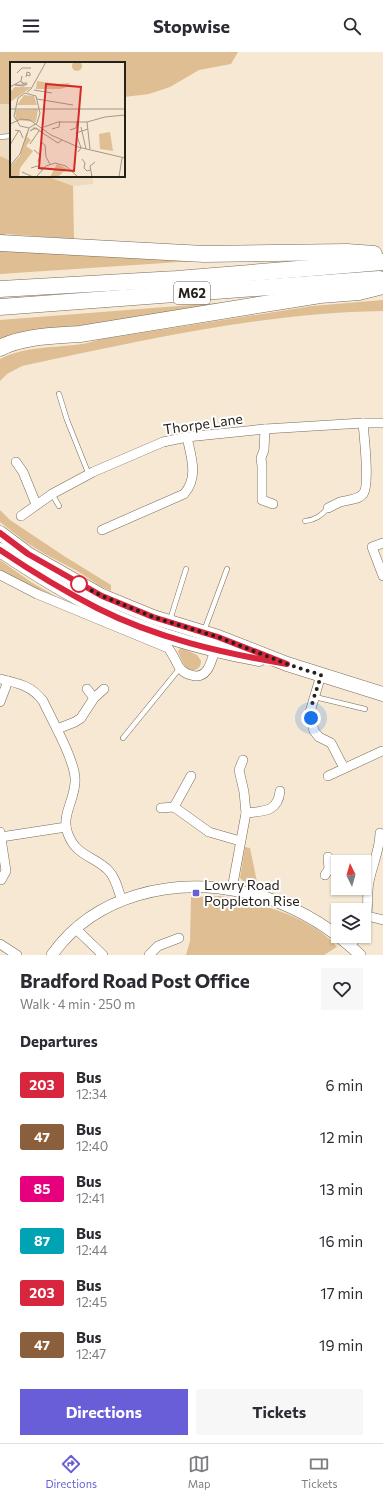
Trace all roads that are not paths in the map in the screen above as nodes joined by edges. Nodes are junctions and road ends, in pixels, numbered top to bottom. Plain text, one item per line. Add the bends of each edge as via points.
1 (10, 136) edge
2 (0, 137) edge
3 (0, 243) edge
4 (383, 255) edge
5 (383, 262) edge
6 (383, 279) edge
7 (383, 286) edge
8 (0, 289) edge
9 (0, 307) edge
10 (0, 348) edge
11 (59, 394) dead end
12 (363, 423) junction
13 (383, 423) edge
14 (265, 429) junction
15 (187, 438) junction
16 (16, 462) dead end
17 (89, 474) junction
18 (364, 492) junction
19 (52, 494) junction
20 (372, 499) dead end
21 (36, 504) junction
22 (273, 504) dead end
23 (60, 506) dead end
24 (328, 508) joint
25 (21, 516) dead end
26 (305, 521) dead end
27 (109, 530) dead end
28 (0, 534) edge
29 (383, 543) edge
30 (0, 550) edge
31 (227, 569) dead end
32 (186, 570) dead end
33 (0, 576) edge
34 (383, 576) edge
35 (170, 622) junction
36 (203, 632) junction
37 (216, 644) junction
38 (180, 668) junction
39 (321, 675) junction
40 (4, 680) edge
41 (87, 689) dead end
42 (104, 689) dead end
43 (383, 694) edge
44 (315, 697) junction
45 (94, 698) junction
46 (0, 702) edge
47 (365, 708) dead end
48 (57, 729) junction
49 (123, 738) dead end
50 (382, 751) dead end
51 (243, 760) dead end
52 (344, 768) junction
53 (191, 776) dead end
54 (328, 776) dead end
55 (280, 791) dead end
56 (174, 807) junction
57 (161, 808) dead end
58 (246, 813) junction
59 (66, 827) junction
60 (0, 832) edge
61 (380, 833) dead end
62 (0, 837) edge
63 (240, 841) junction
64 (328, 857) dead end
65 (379, 860) edge
66 (331, 872) edge
67 (371, 873) edge
68 (1, 881) edge
69 (232, 889) junction
70 (122, 900) junction
71 (371, 917) edge
72 (383, 920) edge
73 (76, 929) junction
74 (179, 938) dead end
75 (352, 943) edge
76 (0, 944) edge
77 (350, 946) junction
78 (16, 955) edge
79 (52, 955) edge
80 (103, 955) edge
81 (149, 955) edge
82 (360, 955) edge

1 - 2 lane
3 - 4 highway via 204,254 346,252
5 - 8 highway, M62 via 177,279
6 - 9 highway, M62
7 - 10 highway, M62 via 359,292 320,295 80,334 45,337 9,343
11 - 17 lane
12 - 13 street, Thorpe Lane
12 - 14 street, Thorpe Lane
12 - 18 street via 366,475
14 - 15 street, Thorpe Lane
14 - 22 street via 261,458 262,500
15 - 17 street, Thorpe Lane via 163,442
15 - 27 street via 193,474 189,488 184,494
16 - 21 street via 23,472
17 - 19 street, Thorpe Lane
18 - 20 street
18 - 24 street via 358,497
19 - 21 street, Thorpe Lane
19 - 23 lane
21 - 25 street, Thorpe Lane
24 - 26 lane via 312,521
28 - 35 main road via 28,554 102,596
29 - 34 street via 372,547
30 - 37 main road via 97,608 148,630
31 - 36 lane
32 - 35 lane
33 - 38 street via 168,648
35 - 36 main road
36 - 37 main road
37 - 38 street via 206,673 194,676 186,674
37 - 39 main road
38 - 49 lane
39 - 43 main road
39 - 44 street
40 - 46 street
40 - 48 street via 38,693
41 - 45 street
42 - 45 street
44 - 47 lane
44 - 52 street via 310,712 314,731 319,737 331,743
45 - 48 street via 81,718
48 - 59 street via 75,776 76,787 68,810
50 - 52 street
51 - 58 street via 239,770
52 - 54 street
53 - 56 street
55 - 58 street via 276,806
56 - 57 street
56 - 63 street via 209,832
58 - 63 street
59 - 62 street
59 - 70 street via 72,844 79,852 109,871
60 - 62 street
61 - 65 street
62 - 68 street via 6,871
63 - 69 street
64 - 66 street
65 - 67 street
69 - 70 street via 166,888
69 - 77 street via 269,898 295,909 318,922
70 - 73 street
71 - 72 street
73 - 79 street
73 - 80 street
74 - 81 street via 158,946
75 - 77 street
76 - 78 street
77 - 82 street

